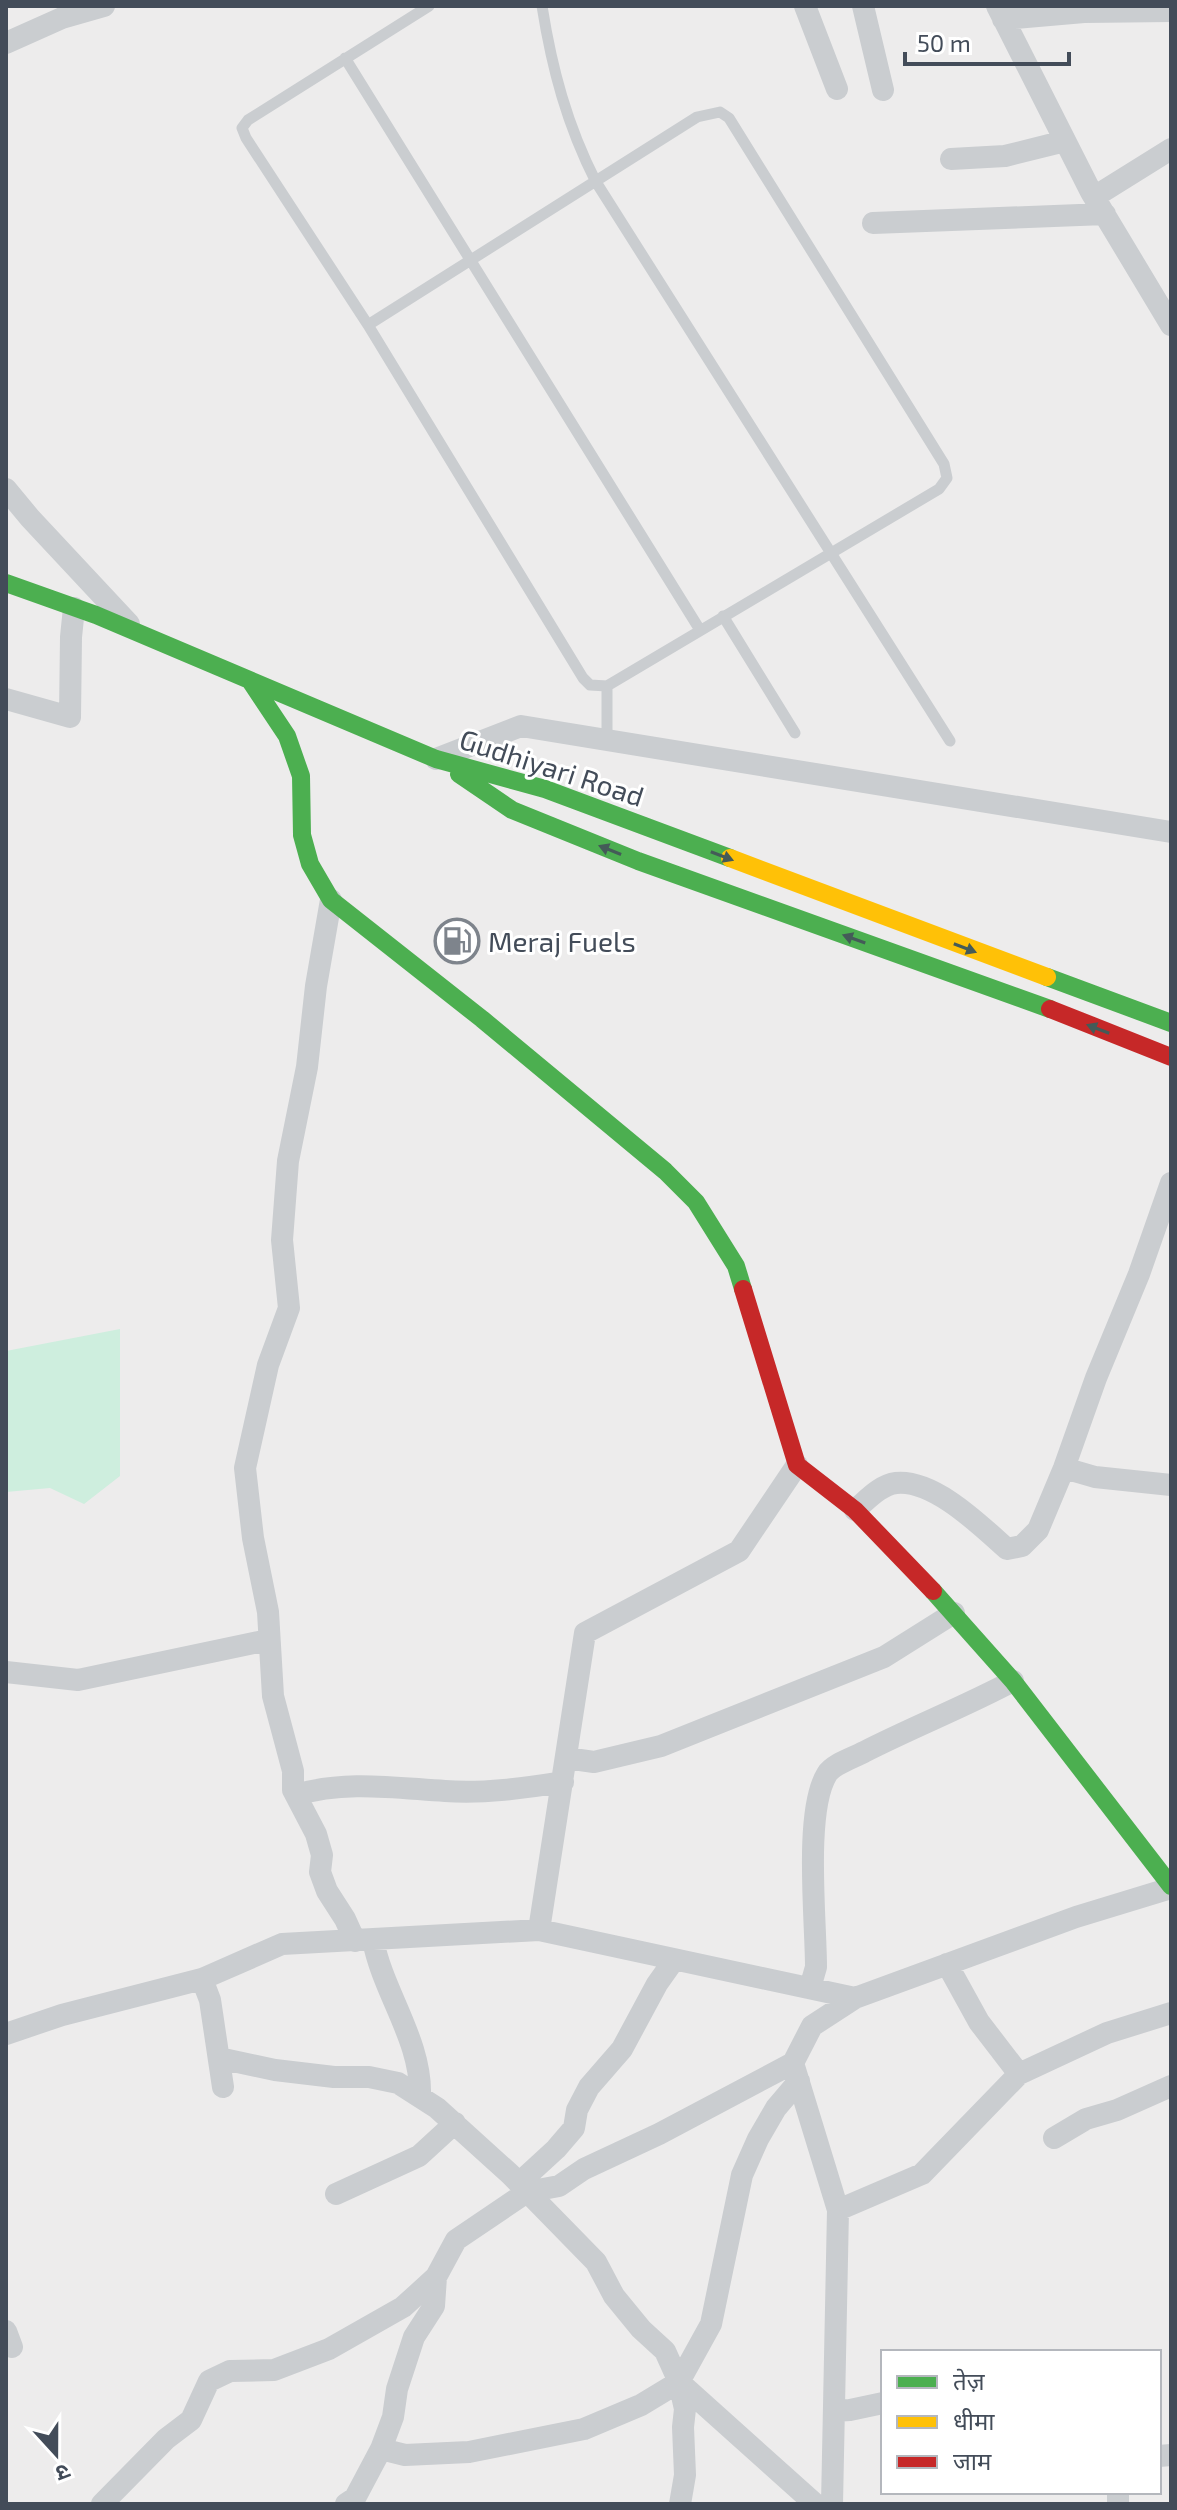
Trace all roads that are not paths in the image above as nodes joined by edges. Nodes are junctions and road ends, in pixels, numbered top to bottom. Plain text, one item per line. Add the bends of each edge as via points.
1 (104, 6) edge
2 (429, 6) edge
3 (542, 6) edge
4 (805, 6) edge
5 (863, 6) edge
6 (1171, 11) edge
7 (1000, 12) edge
8 (8, 38) edge
9 (345, 58) junction
10 (837, 89) dead end
11 (883, 90) dead end
12 (1065, 141) junction
13 (1171, 149) edge
14 (951, 159) dead end
15 (596, 182) junction
16 (1099, 206) junction
17 (873, 223) dead end
18 (471, 259) junction
19 (368, 325) junction
20 (1171, 325) edge
21 (6, 489) edge
22 (830, 552) junction
23 (6, 583) edge
24 (74, 608) junction
25 (723, 616) junction
26 (700, 630) junction
27 (138, 633) junction
28 (251, 682) junction
29 (607, 686) junction
30 (6, 699) edge
31 (795, 733) dead end
32 (607, 739) junction
33 (950, 741) dead end
34 (436, 759) junction
35 (1171, 832) edge
36 (331, 900) junction
37 (1171, 1023) edge
38 (1171, 1057) edge
39 (1171, 1183) edge
40 (797, 1465) junction
41 (1064, 1468) junction
42 (1171, 1485) edge
43 (855, 1510) junction
44 (954, 1613) junction
45 (268, 1640) junction
46 (6, 1672) edge
47 (1013, 1681) junction
48 (566, 1758) junction
49 (563, 1782) junction
50 (296, 1795) junction
51 (1171, 1887) edge
52 (539, 1930) junction
53 (364, 1941) junction
54 (674, 1960) junction
55 (947, 1964) junction
56 (202, 1979) junction
57 (810, 1988) junction
58 (855, 1998) junction
59 (1171, 2013) edge
60 (6, 2034) edge
61 (219, 2058) junction
62 (796, 2072) junction
63 (1019, 2074) junction
64 (1171, 2086) edge
65 (223, 2087) dead end
66 (420, 2096) junction
67 (455, 2123) junction
68 (1054, 2138) dead end
69 (523, 2188) junction
70 (336, 2194) dead end
71 (838, 2210) junction
72 (436, 2277) junction
73 (679, 2382) junction
74 (881, 2403) edge
75 (834, 2411) junction
76 (381, 2449) junction
77 (102, 2504) edge
78 (346, 2504) edge
79 (680, 2504) edge
80 (815, 2504) edge
81 (832, 2504) edge

1 - 8 street
2 - 9 lane
3 - 15 lane via 563,106
4 - 10 street
5 - 11 street
6 - 7 street
7 - 12 street
9 - 18 lane
9 - 19 lane via 242,128
12 - 14 street via 1005,156
12 - 16 street
13 - 16 street
15 - 18 lane
15 - 22 lane
15 - 22 lane via 710,112 729,118 746,144 896,383 947,478 939,489
16 - 17 street
16 - 20 street
18 - 19 lane
18 - 26 lane
19 - 29 lane via 583,678 590,685
21 - 27 street
22 - 25 lane
22 - 33 lane
23 - 24 street
24 - 27 street
24 - 30 street via 70,717
25 - 26 lane
25 - 31 lane
26 - 29 lane
27 - 28 street
28 - 34 street
28 - 36 street via 287,736 301,776 302,835 310,864
29 - 32 lane
32 - 34 street via 521,726
32 - 35 street
34 -> 37 street, Gudhiyari Road via 545,789
38 -> 34 street, Gudhiyari Road via 512,810
36 - 40 street via 494,1029 696,1202 736,1266
36 - 45 street via 288,1161 282,1240 289,1308 268,1365 245,1468
39 - 41 street
40 - 43 street
40 - 48 street via 739,1551 585,1633
41 - 42 street via 1095,1477
41 - 43 street via 1038,1530 1022,1546 1007,1549 966,1514 919,1485 881,1488
43 - 44 street
44 - 47 street
44 - 48 street via 884,1657 661,1746 594,1762
45 - 46 street via 78,1680
45 - 50 street via 273,1696
47 - 51 street
47 - 57 street via 829,1770 818,1793 814,1832 816,1967
48 - 49 street
49 - 50 street via 448,1792 367,1786
49 - 52 street
50 - 53 street via 316,1834 327,1891
51 - 55 street
52 - 53 street
52 - 54 street
53 - 56 street via 282,1944
53 - 66 street via 400,2014
54 - 57 street
54 - 69 street via 622,2049 589,2087 574,2128
55 - 58 street
55 - 63 street via 979,2022
56 - 60 street
56 - 61 street
57 - 58 street
58 - 62 street via 812,2026
59 - 63 street via 1107,2033
61 - 65 street
61 - 66 street via 275,2070 369,2077 398,2083
62 - 69 street via 584,2169 559,2186
62 - 71 street
62 - 73 street via 742,2175 711,2324
63 - 71 street via 922,2174
64 - 68 street via 1086,2119
66 - 67 street
67 - 69 street
67 - 70 street via 419,2156
69 - 72 street via 456,2240
69 - 73 street via 596,2262 614,2296 665,2351
71 - 75 street
72 - 76 street via 434,2306 414,2337
72 - 77 street via 403,2307 329,2349 274,2370 230,2371 209,2381 191,2420
73 - 76 street via 584,2429 469,2452 405,2455
73 - 79 street via 685,2409
73 - 80 street
74 - 75 street
75 - 81 street
76 - 78 street via 355,2498

